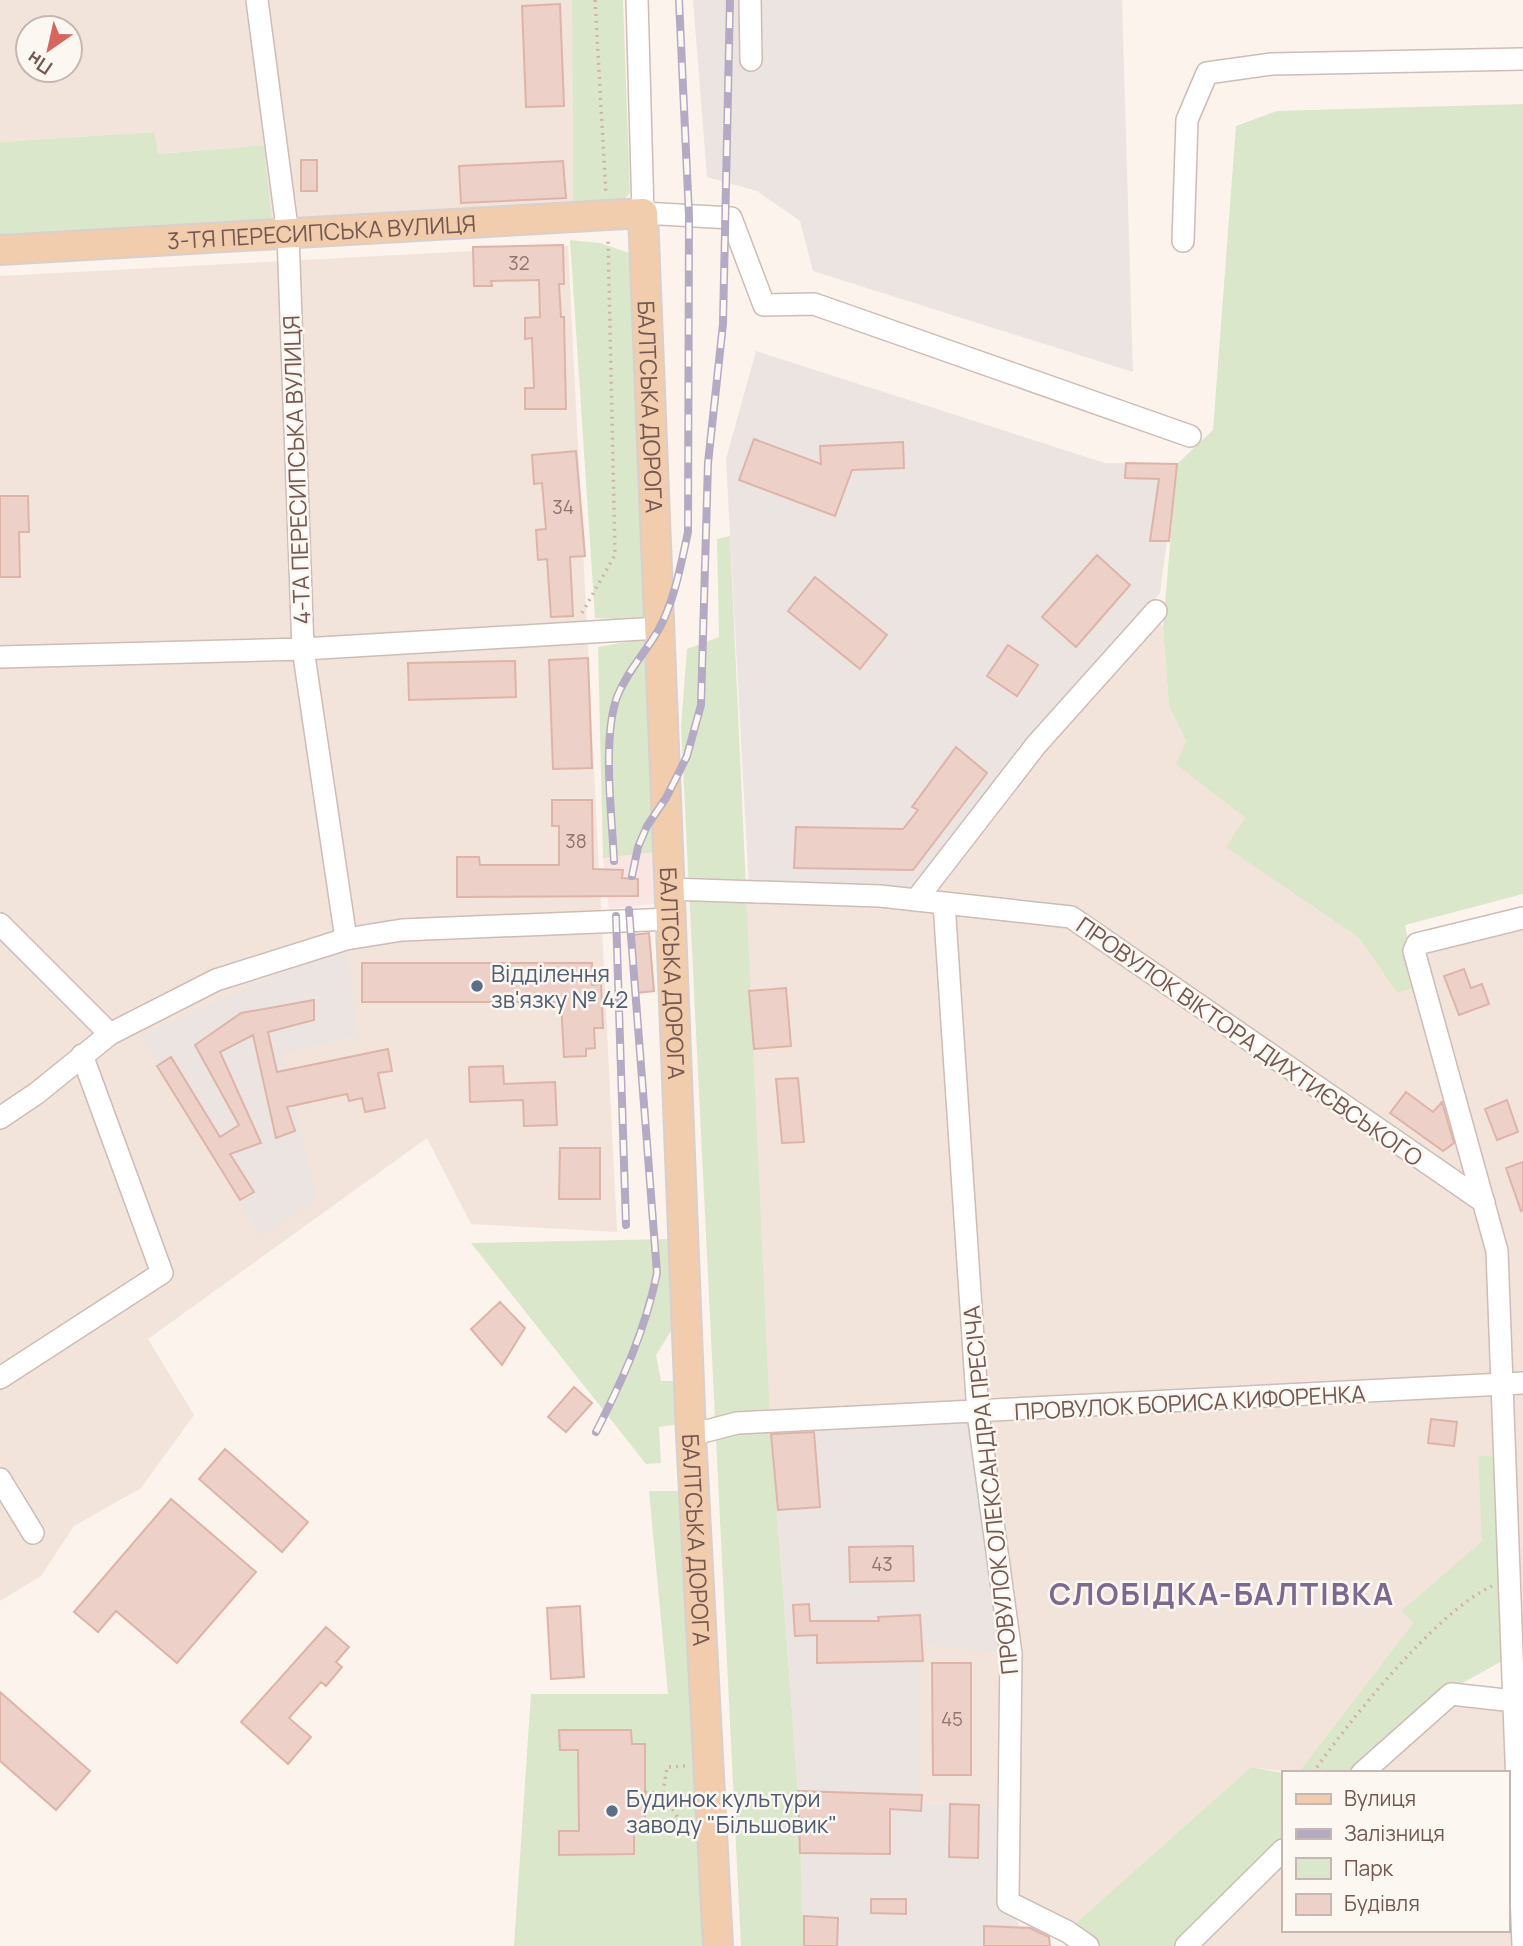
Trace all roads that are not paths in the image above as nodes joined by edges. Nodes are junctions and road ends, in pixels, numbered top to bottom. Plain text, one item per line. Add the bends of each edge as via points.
1 (257, 0) edge
2 (637, 0) edge
3 (750, 0) edge
4 (1523, 59) edge
5 (751, 60) dead end
6 (643, 213) junction
7 (289, 235) junction
8 (1183, 241) dead end
9 (0, 250) edge
10 (1189, 436) dead end
11 (1156, 611) dead end
12 (659, 628) junction
13 (303, 649) junction
14 (0, 657) edge
15 (670, 889) junction
16 (916, 900) junction
17 (944, 903) junction
18 (1523, 918) edge
19 (671, 919) junction
20 (0, 924) edge
21 (346, 939) junction
22 (110, 1034) junction
23 (82, 1055) junction
24 (0, 1118) edge
25 (1483, 1202) junction
26 (0, 1378) edge
27 (1512, 1384) edge
28 (978, 1413) junction
29 (691, 1435) junction
30 (0, 1479) edge
31 (33, 1533) dead end
32 (1514, 1701) junction
33 (1519, 1735) edge
34 (1364, 1771) edge
35 (1282, 1851) edge
36 (718, 1946) edge
37 (1088, 1946) edge
38 (1186, 1946) edge
39 (1523, 1946) edge

1 - 7 street, 4-ТА ПЕРЕСИПСЬКА ВУЛИЦЯ
2 - 6 street, БАЛТСЬКА ДОРОГА
3 - 5 street
4 - 8 street via 1272,64 1207,73 1187,120
6 - 7 main road, 3-ТЯ ПЕРЕСИПСЬКА ВУЛИЦЯ
6 - 10 street via 731,218 764,305 814,304
6 - 12 main road, БАЛТСЬКА ДОРОГА
7 - 9 main road, 3-ТЯ ПЕРЕСИПСЬКА ВУЛИЦЯ
7 - 13 street, 4-ТА ПЕРЕСИПСЬКА ВУЛИЦЯ
11 - 16 street via 1036,745
12 - 13 street
12 - 15 main road, БАЛТСЬКА ДОРОГА
13 - 14 street
13 - 21 street, 4-ТА ПЕРЕСИПСЬКА ВУЛИЦЯ
15 - 16 street, ПРОВУЛОК ВІКТОРА ДИХТИЄВСЬКОГО
15 - 19 main road, БАЛТСЬКА ДОРОГА
16 - 17 street, ПРОВУЛОК ВІКТОРА ДИХТИЄВСЬКОГО
17 - 25 street, ПРОВУЛОК ВІКТОРА ДИХТИЄВСЬКОГО via 1072,917
17 - 28 street, ПРОВУЛОК ОЛЕКСАНДРА ПРЕСІЧА
18 - 25 street via 1417,944 1414,951
19 - 21 street via 402,930
19 - 29 main road, БАЛТСЬКА ДОРОГА
20 - 22 street
21 - 22 street via 216,980
22 - 23 street
23 - 24 street
23 - 26 street via 162,1273
25 - 27 street via 1497,1251
27 - 28 street, ПРОВУЛОК БОРИСА КИФОРЕНКА
27 - 32 street via 1509,1584
28 - 29 street, ПРОВУЛОК БОРИСА КИФОРЕНКА via 737,1423
28 - 37 street, ПРОВУЛОК ОЛЕКСАНДРА ПРЕСІЧА via 1011,1654 1008,1902
29 - 36 main road, БАЛТСЬКА ДОРОГА
30 - 31 street
32 - 33 street
32 - 34 street via 1451,1694
33 - 39 street
35 - 38 street

